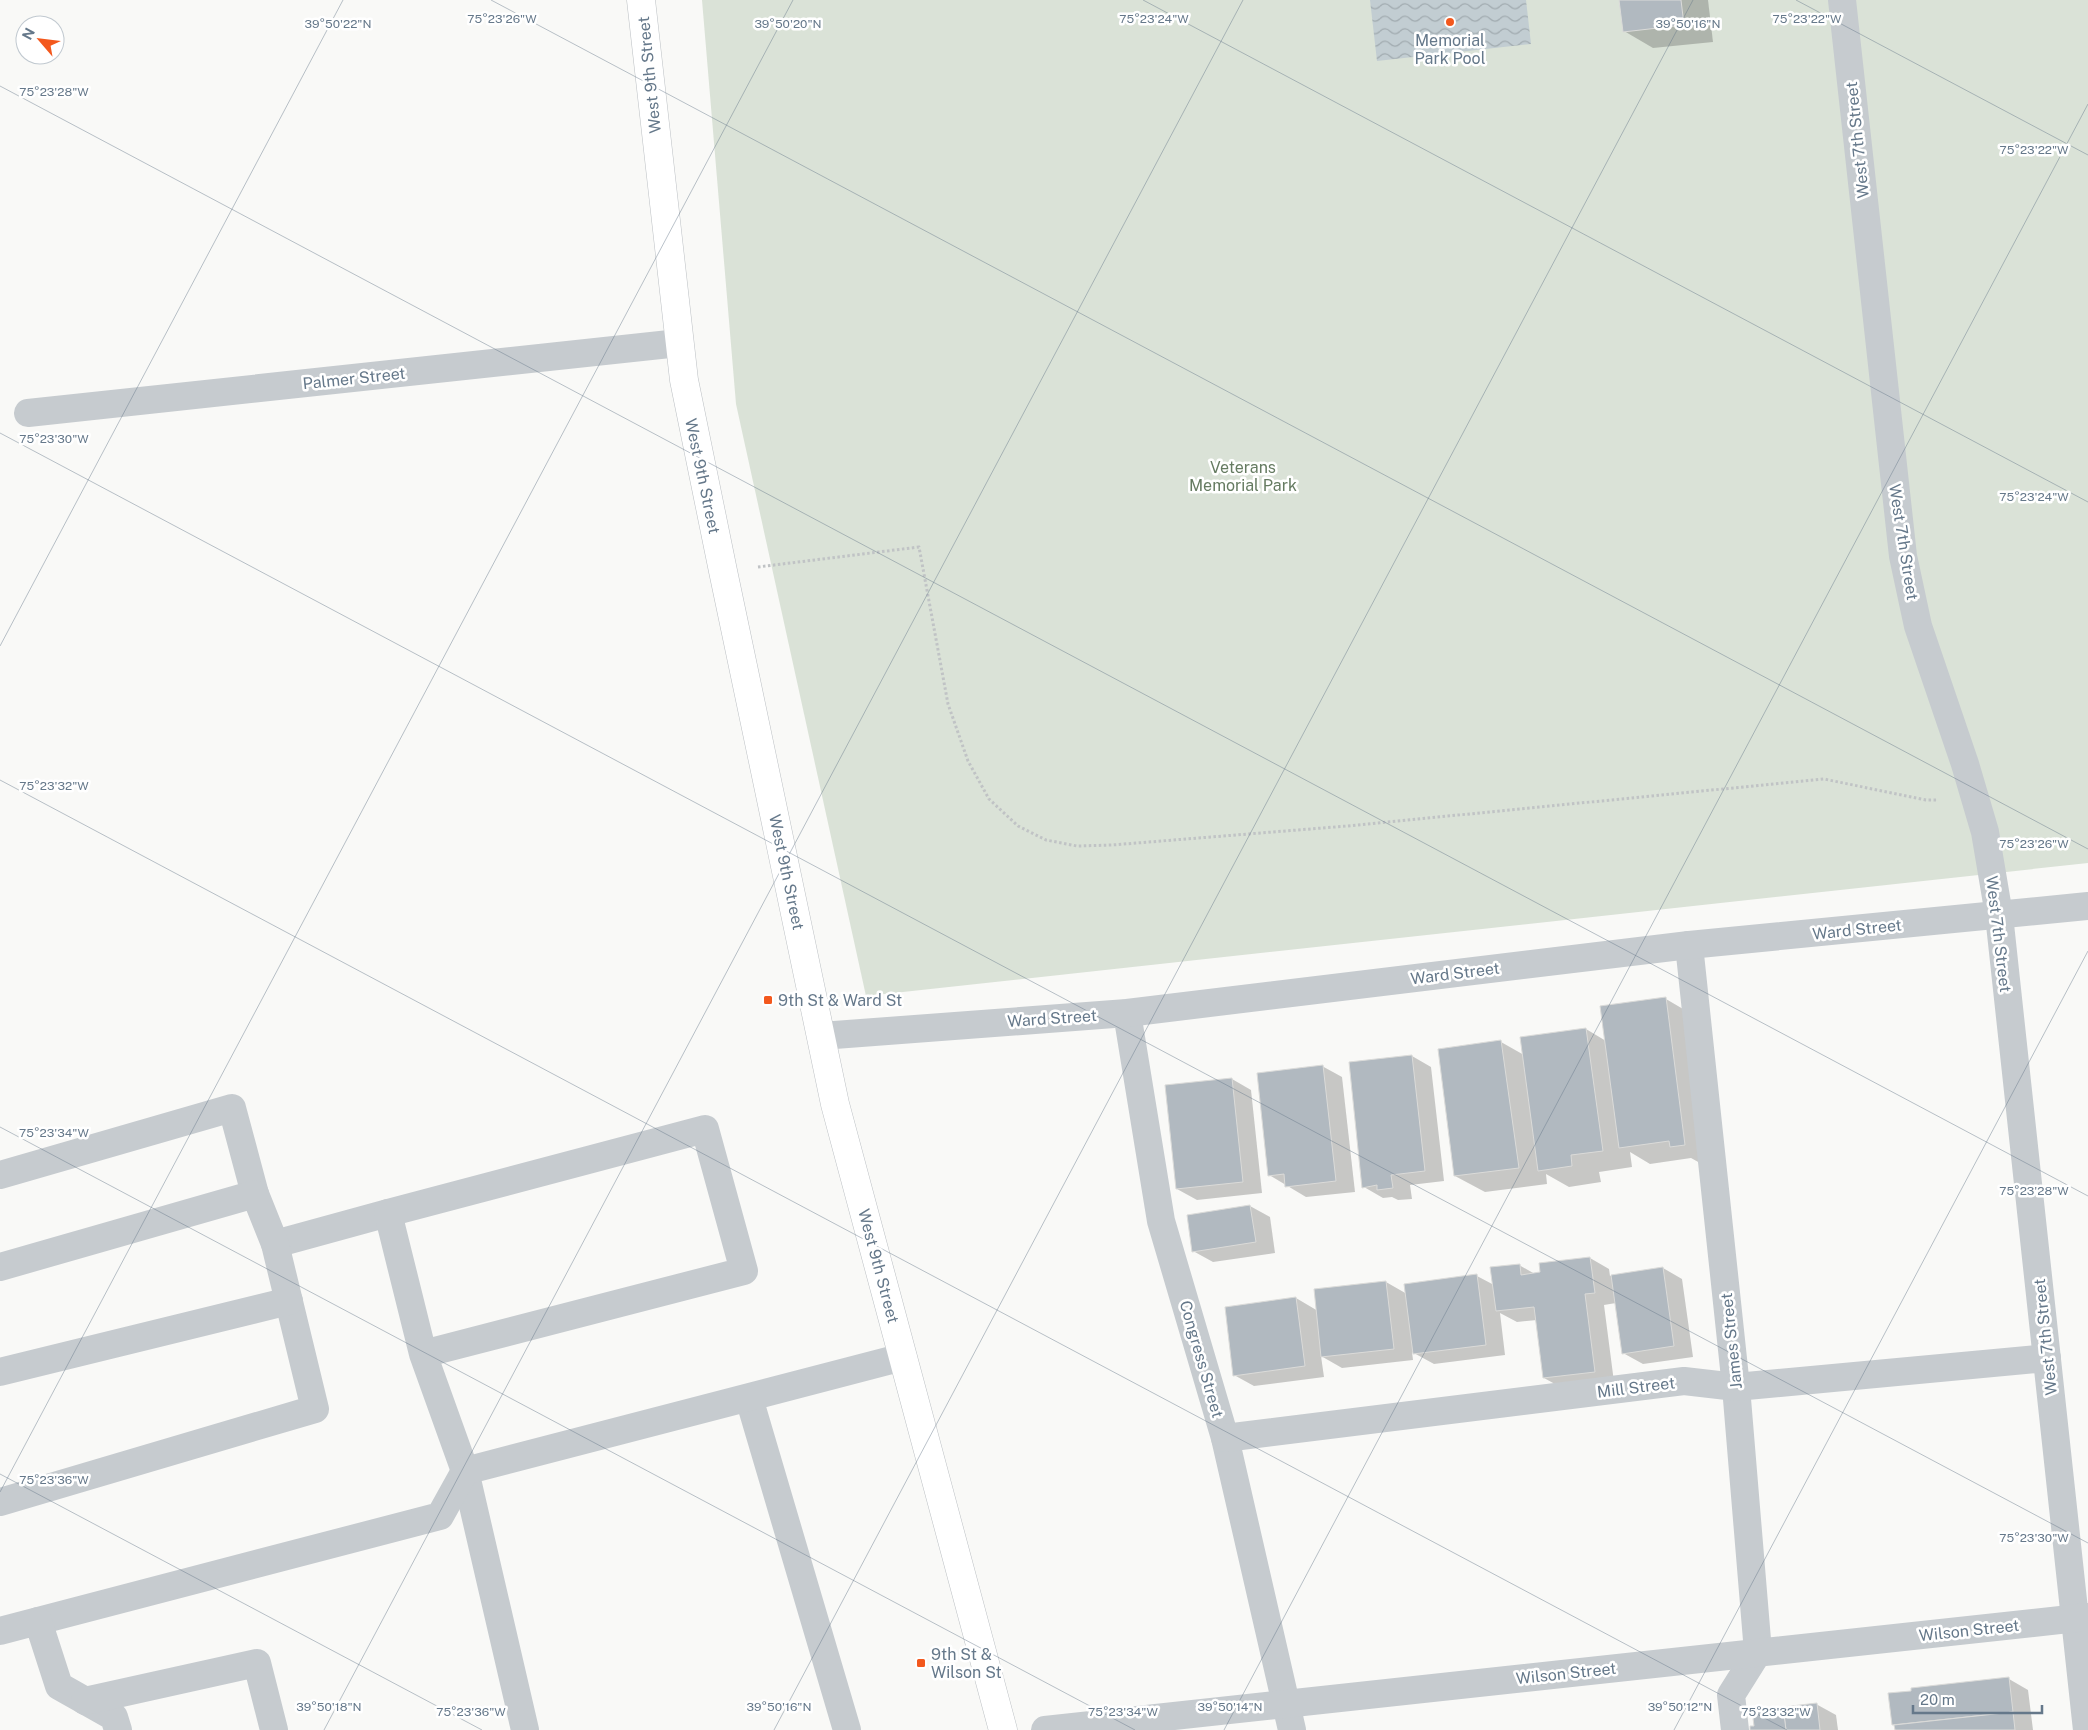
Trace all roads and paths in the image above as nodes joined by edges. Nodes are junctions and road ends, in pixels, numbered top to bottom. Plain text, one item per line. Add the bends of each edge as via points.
1 (640, 0) edge
2 (1842, 0) edge
3 (679, 343) junction
4 (28, 413) dead end
5 (723, 571) junction
6 (1975, 800) junction
7 (2088, 906) edge
8 (1999, 915) junction
9 (1689, 945) junction
10 (1127, 1013) junction
11 (821, 1036) junction
12 (0, 1175) edge
13 (255, 1194) junction
14 (388, 1213) junction
15 (275, 1244) junction
16 (0, 1267) edge
17 (289, 1300) junction
18 (423, 1354) junction
19 (903, 1357) junction
20 (2047, 1358) junction
21 (0, 1372) edge
22 (1736, 1387) junction
23 (749, 1398) junction
24 (1225, 1438) junction
25 (465, 1471) junction
26 (0, 1502) edge
27 (2081, 1617) edge
28 (38, 1621) junction
29 (0, 1631) edge
30 (1758, 1652) junction
31 (85, 1700) junction
32 (1285, 1704) junction
33 (118, 1730) edge
34 (274, 1730) edge
35 (525, 1730) edge
36 (847, 1730) edge
37 (1003, 1730) edge
38 (1045, 1730) edge
39 (1292, 1730) edge
40 (1735, 1730) edge
41 (2087, 1730) edge

1 - 3 main road, West 9th Street
2 - 6 street, West 7th Street via 1903,556 1918,626
3 - 4 street, Palmer Street
3 - 5 main road, West 9th Street
5 - 6 path via 920,547 948,704 968,761 989,799 1018,826 1046,840 1077,846 1357,825 1824,779 1926,800
5 - 11 main road, West 9th Street
6 - 8 street, West 7th Street via 1985,832
7 - 8 street, Ward Street
8 - 9 street, Ward Street
8 - 20 street, West 7th Street
9 - 10 street, Ward Street
9 - 22 street, James Street
10 - 11 street, Ward Street
10 - 24 street, Congress Street via 1162,1221
11 - 19 main road, West 9th Street via 835,1104
12 - 13 street via 232,1108
13 - 15 street
13 - 16 street
14 - 15 street
14 - 18 street
14 - 18 street via 705,1129 744,1271
15 - 17 street
17 - 21 street
17 - 26 street via 315,1409
18 - 25 street
19 - 23 street
19 - 37 main road, West 9th Street
20 - 22 street, Mill Street
20 - 27 street, West 7th Street
22 - 24 street, Mill Street via 1684,1382
22 - 30 street, James Street
23 - 25 street
23 - 36 street
24 - 32 street, Congress Street
25 - 28 street via 440,1516
25 - 35 street
27 - 30 street, Wilson Street
27 - 41 street, West 7th Street
28 - 29 street
28 - 31 street via 59,1686
30 - 32 street, Wilson Street
30 - 40 street via 1732,1695
31 - 33 street via 114,1717
31 - 34 street via 257,1662
32 - 38 street, Wilson Street
32 - 39 street, Congress Street

